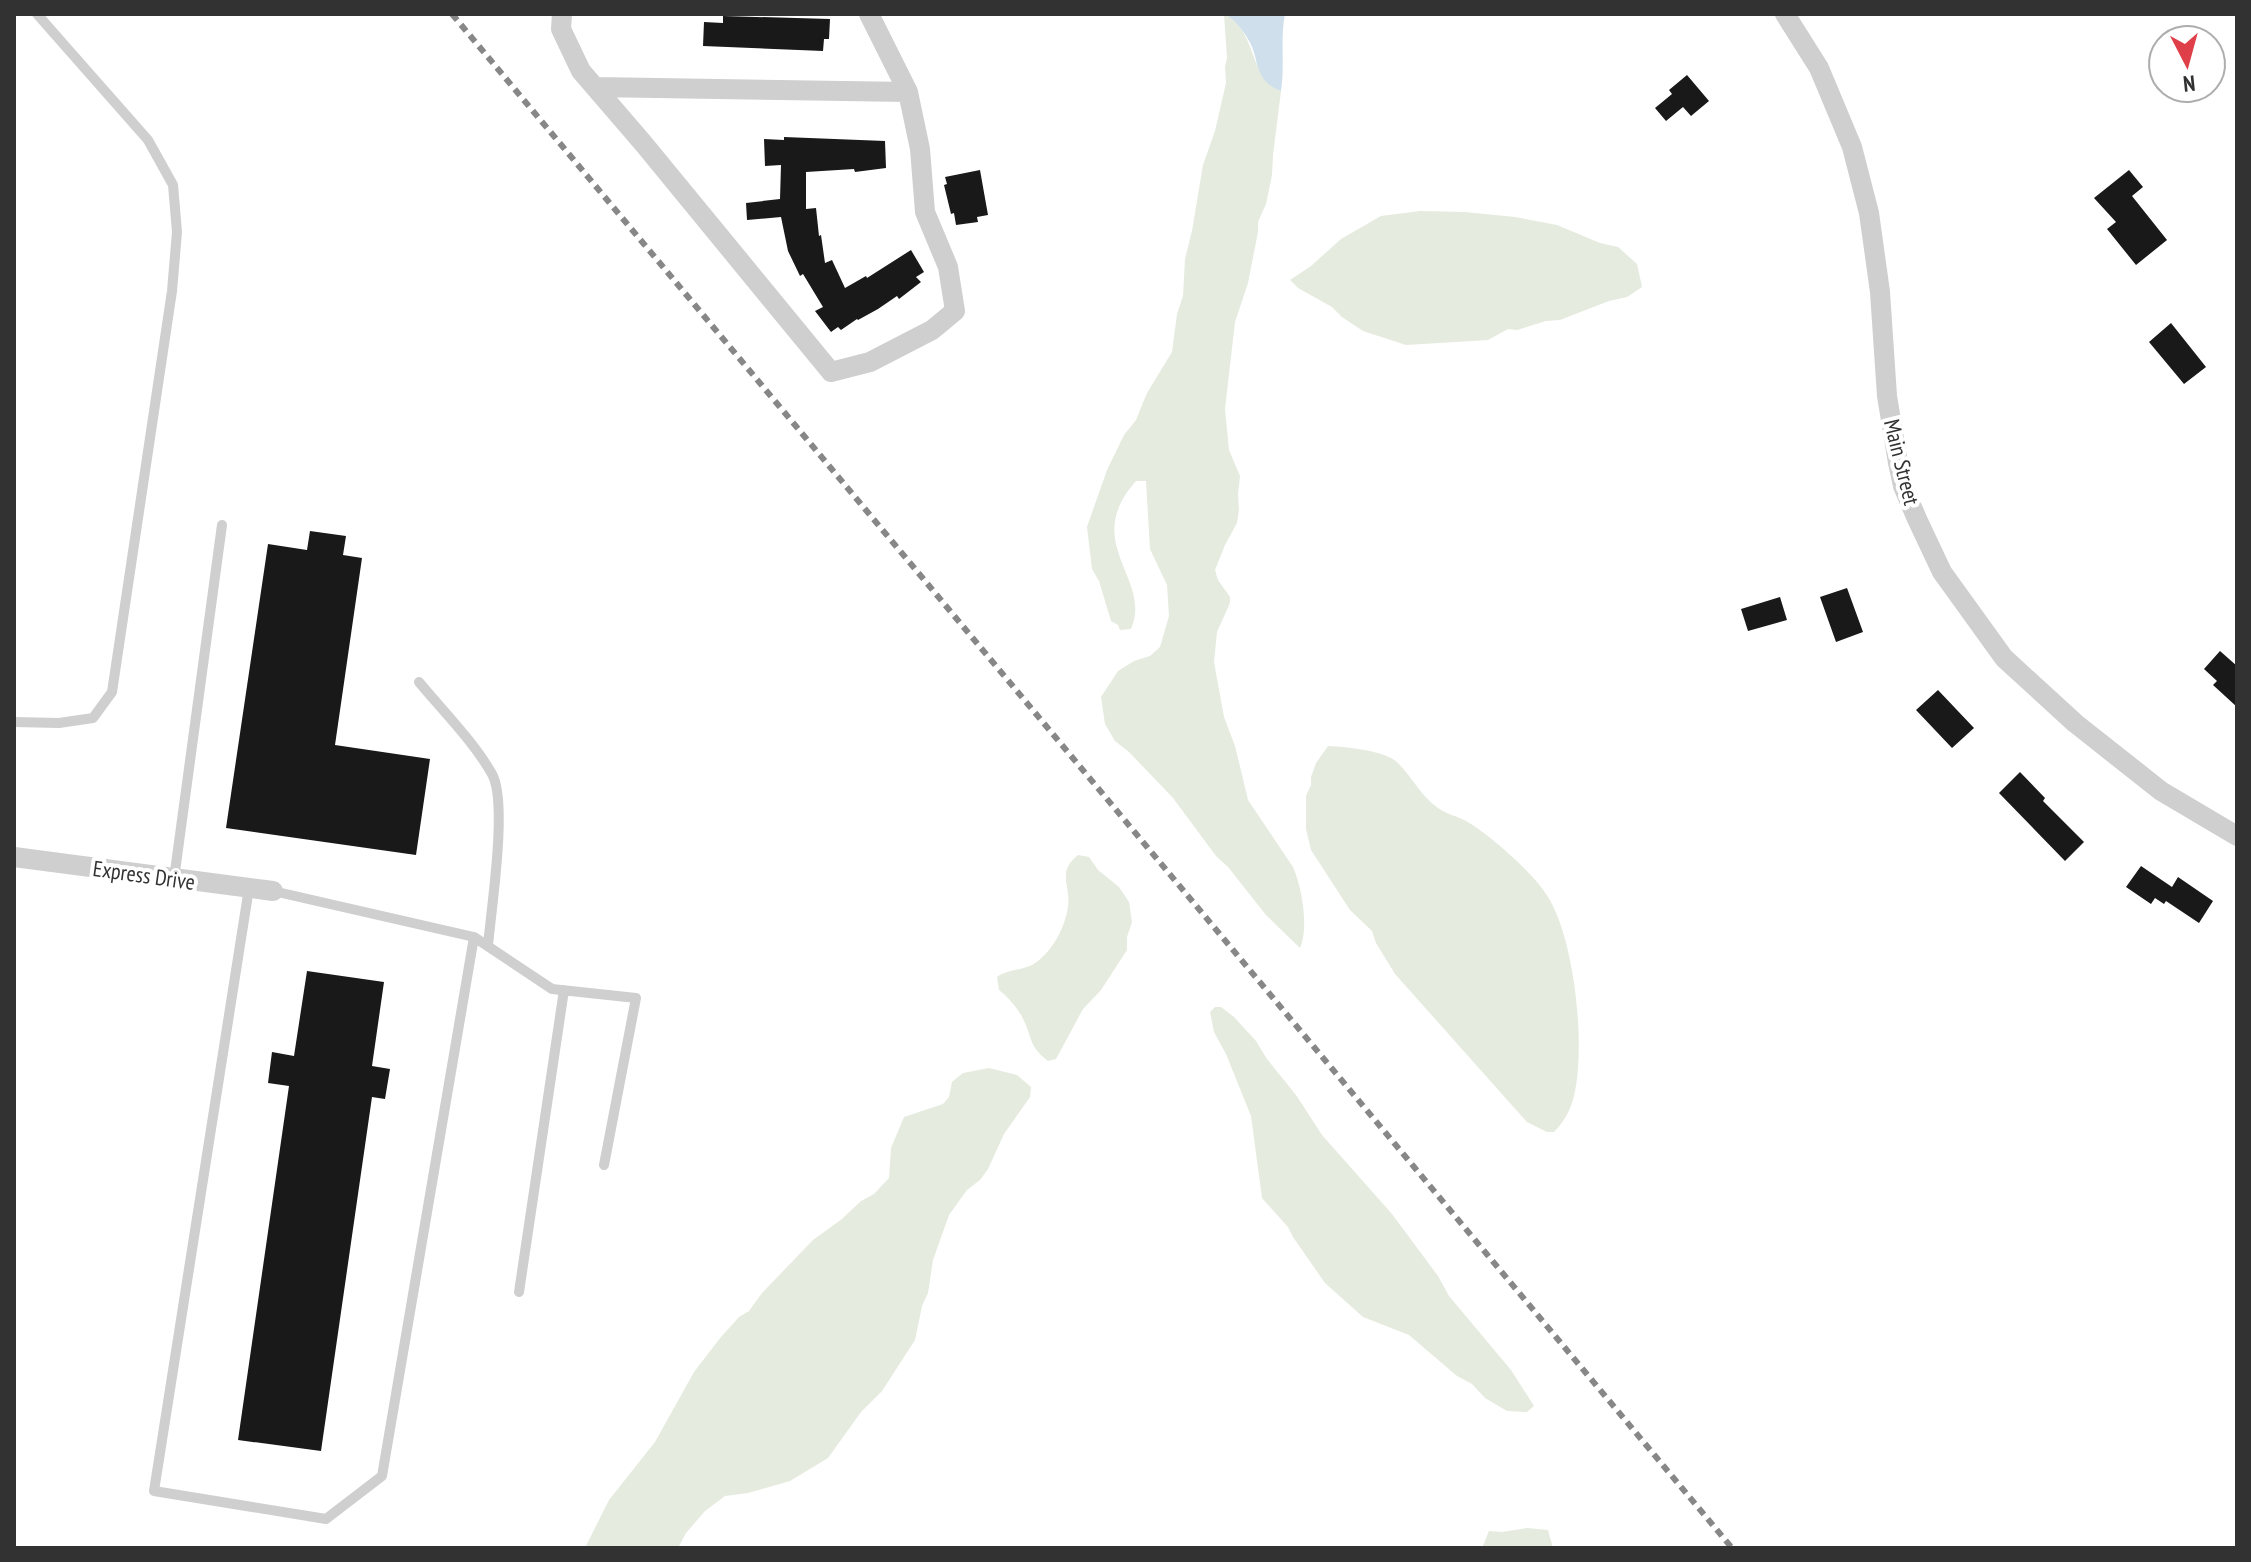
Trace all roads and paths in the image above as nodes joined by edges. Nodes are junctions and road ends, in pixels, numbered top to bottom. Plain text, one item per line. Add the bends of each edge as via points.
1 (37, 14) edge
2 (562, 14) edge
3 (869, 14) edge
4 (1785, 14) edge
5 (595, 87) junction
6 (908, 92) junction
7 (222, 525) dead end
8 (419, 682) dead end
9 (14, 722) edge
10 (2237, 836) edge
11 (14, 857) edge
12 (174, 879) junction
13 (249, 888) junction
14 (273, 891) joint
15 (474, 937) junction
16 (488, 946) junction
17 (564, 990) junction
18 (604, 1165) dead end
19 (519, 1292) dead end

1 - 9 lane via 148,140 173,185 177,232 112,692 93,718
2 - 5 street via 561,29
3 - 6 street
4 - 10 street, Main Street via 1819,68 1852,147 1869,213 1898,463 1942,572 2004,658 2075,723 2161,791
5 - 6 street
5 - 6 street via 831,372 870,362 932,330 955,311 948,267 925,212
7 - 12 lane
8 - 16 lane via 493,776 500,806
11 - 12 street, Express Drive
12 - 13 street, Express Drive
13 - 14 street, Express Drive
13 - 15 lane via 154,1491 326,1519 382,1476
14 - 15 lane
15 - 16 lane
16 - 17 lane via 552,989
17 - 18 lane via 636,998
17 - 19 lane

